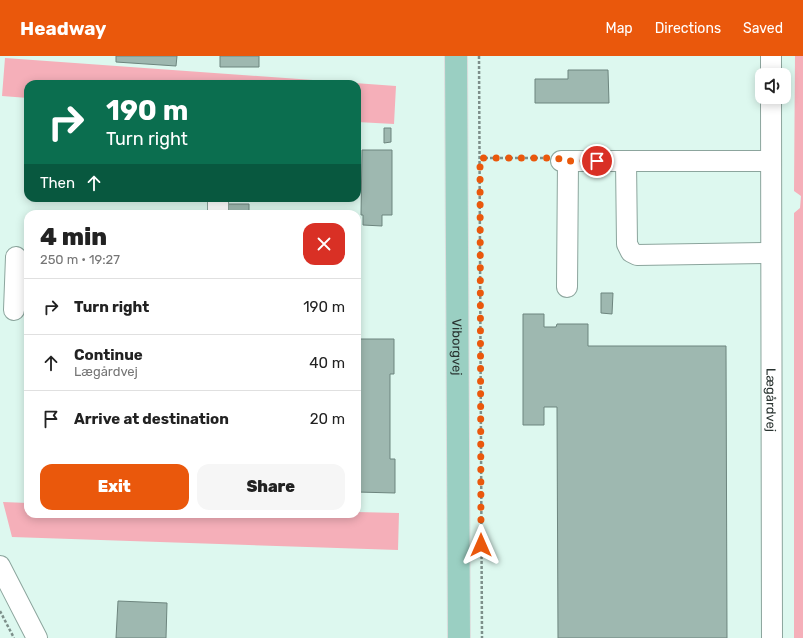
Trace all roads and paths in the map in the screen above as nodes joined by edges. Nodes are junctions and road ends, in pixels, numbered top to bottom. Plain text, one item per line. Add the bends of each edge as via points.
1 (456, 56) edge
2 (479, 56) edge
3 (771, 56) edge
4 (771, 68) edge
5 (771, 104) edge
6 (480, 158) junction
7 (565, 161) junction
8 (626, 161) junction
9 (771, 161) junction
10 (771, 253) junction
11 (15, 258) edge
12 (567, 287) dead end
13 (14, 310) dead end
14 (0, 566) edge
15 (0, 611) edge
16 (14, 638) edge
17 (37, 638) edge
18 (459, 638) edge
19 (482, 638) edge
20 (772, 638) edge

1 - 18 main road, Viborgvej
2 - 6 path
3 - 4 street
5 - 9 street, Lægårdvej
6 - 7 path via 558,158
6 - 19 path
7 - 8 street
7 - 12 street
8 - 9 street
8 - 10 street via 627,244 631,252 637,255
9 - 10 street, Lægårdvej
10 - 20 street, Lægårdvej
11 - 13 street
14 - 17 street
15 - 16 path

